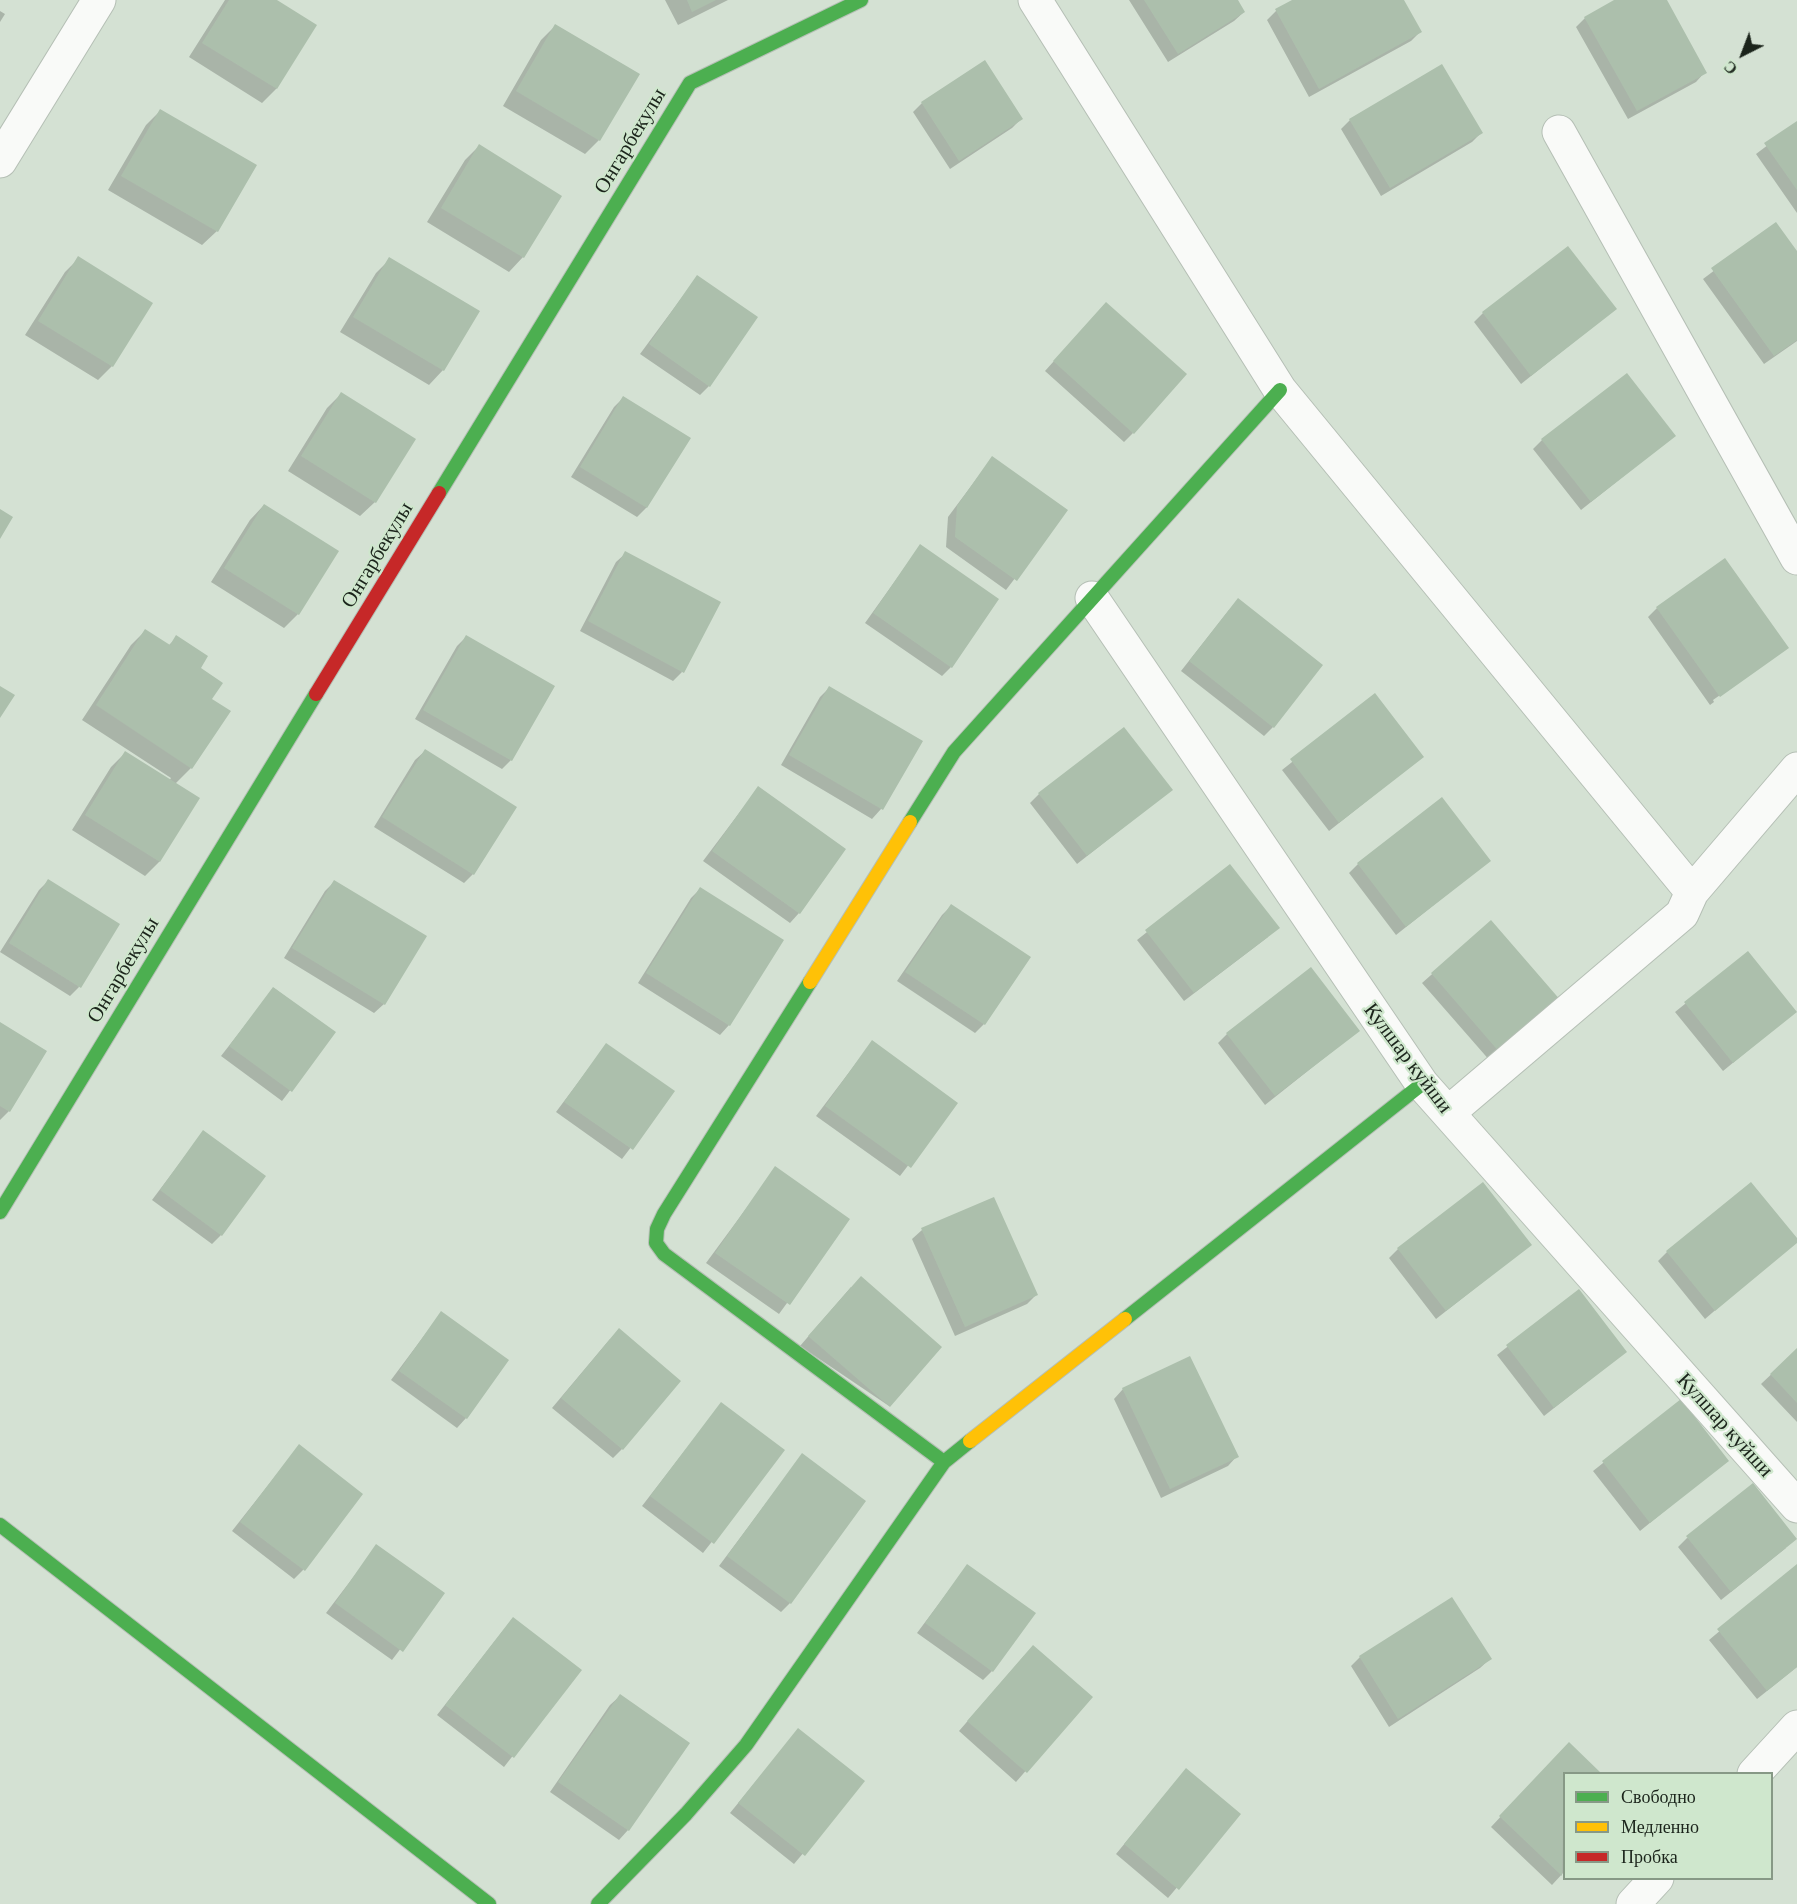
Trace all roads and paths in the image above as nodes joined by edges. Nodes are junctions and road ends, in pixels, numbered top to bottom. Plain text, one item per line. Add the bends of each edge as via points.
1 (99, 0) edge
2 (861, 0) edge
3 (1035, 0) edge
4 (1559, 132) dead end
5 (0, 160) edge
6 (1280, 390) junction
7 (1797, 558) edge
8 (1092, 598) junction
9 (1797, 769) edge
10 (1692, 892) junction
11 (1422, 1083) junction
12 (1448, 1113) junction
13 (0, 1212) edge
14 (944, 1462) junction
15 (1797, 1506) edge
16 (0, 1525) edge
17 (1797, 1727) edge
18 (1755, 1772) edge
19 (1655, 1880) edge
20 (489, 1904) edge
21 (598, 1904) edge
22 (1633, 1904) edge

1 - 5 street
2 - 13 street, Онгарбекулы via 690,83
3 - 6 street
4 - 7 street
6 - 8 street
6 - 10 street
8 - 11 street, Кулшар куйши
8 - 14 street via 954,752 657,1229 656,1243 664,1254
9 - 10 street
10 - 12 street via 1682,914
11 - 12 street, Кулшар куйши
11 - 14 street
12 - 15 street, Кулшар куйши
14 - 21 street via 746,1745 686,1814
16 - 20 street
17 - 18 street
19 - 22 street

